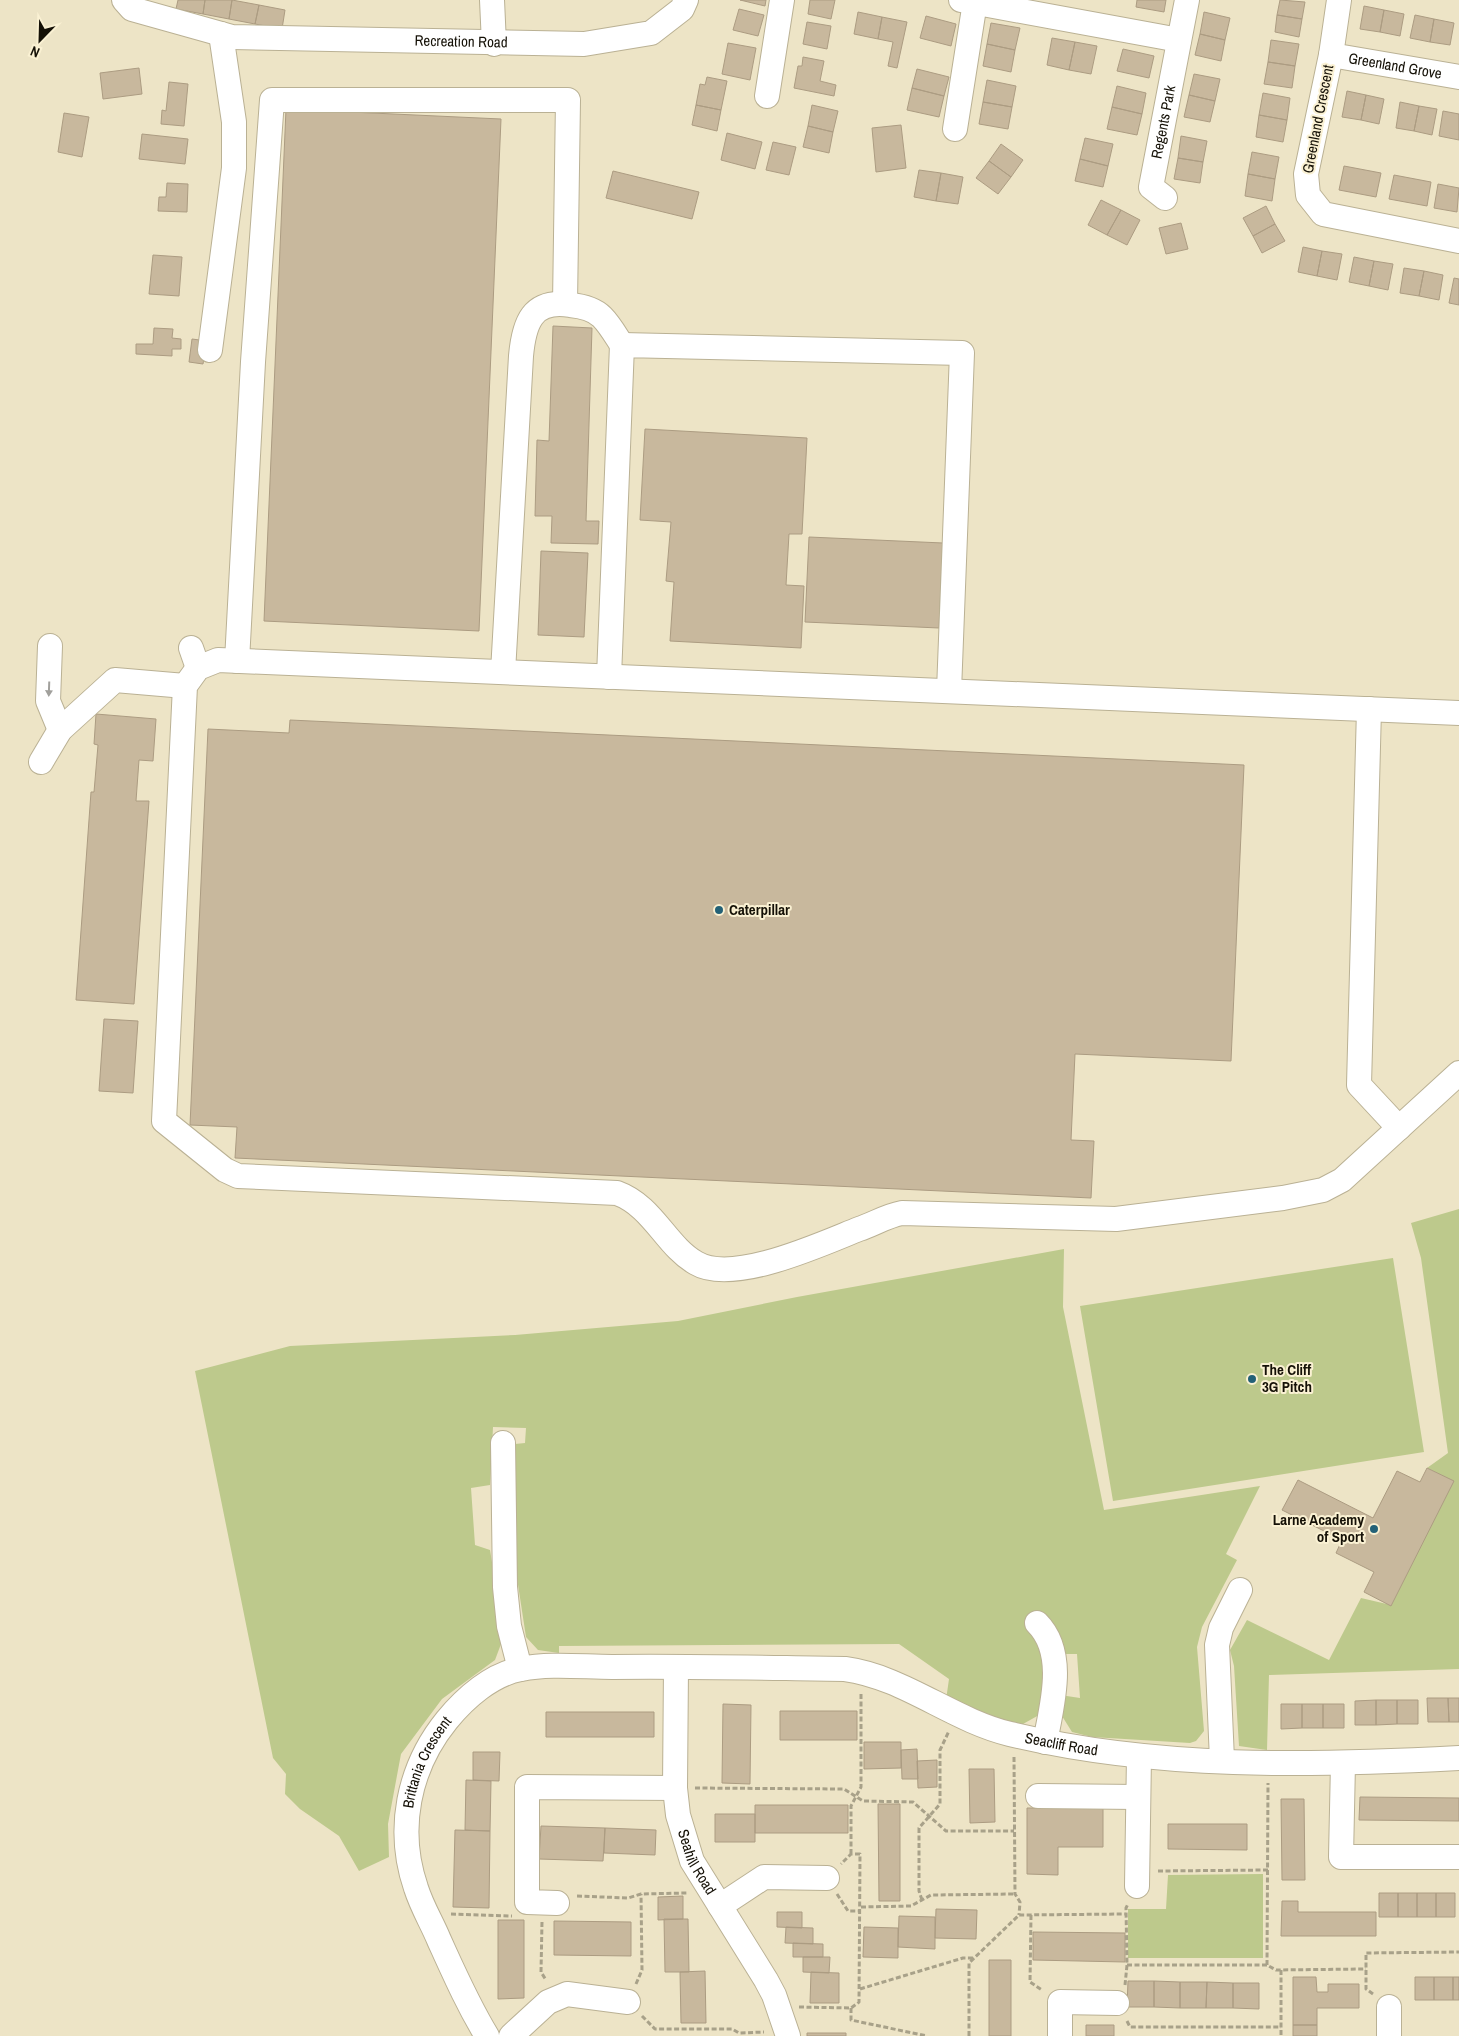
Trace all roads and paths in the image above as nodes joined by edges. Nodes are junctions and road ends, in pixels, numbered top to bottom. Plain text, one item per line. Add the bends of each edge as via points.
1 (124, 0) edge
2 (492, 0) edge
3 (686, 0) edge
4 (782, 0) edge
5 (1187, 0) edge
6 (1339, 0) edge
7 (968, 1) edge
8 (1021, 5) edge
9 (221, 34) junction
10 (1179, 40) junction
11 (494, 44) junction
12 (1331, 55) junction
13 (1459, 77) edge
14 (767, 96) dead end
15 (956, 129) dead end
16 (1165, 198) dead end
17 (1459, 241) edge
18 (565, 304) junction
19 (622, 345) junction
20 (210, 350) dead end
21 (50, 646) dead end
22 (237, 661) junction
23 (191, 667) junction
24 (503, 672) junction
25 (609, 677) junction
26 (949, 691) junction
27 (1368, 709) junction
28 (1459, 713) edge
29 (60, 730) junction
30 (41, 762) dead end
31 (1459, 1073) edge
32 (1399, 1128) junction
33 (503, 1442) dead end
34 (1240, 1590) dead end
35 (1037, 1623) dead end
36 (676, 1667) junction
37 (520, 1669) junction
38 (863, 1672) junction
39 (957, 1714) junction
40 (1046, 1742) junction
41 (1139, 1756) junction
42 (1459, 1758) edge
43 (1222, 1760) junction
44 (1342, 1762) junction
45 (1269, 1763) junction
46 (1014, 1769) dead end
47 (675, 1788) junction
48 (856, 1796) junction
49 (1038, 1796) dead end
50 (1138, 1797) junction
51 (930, 1816) junction
52 (1014, 1831) junction
53 (851, 1854) junction
54 (1459, 1857) edge
55 (1268, 1870) junction
56 (827, 1878) junction
57 (1137, 1879) junction
58 (706, 1884) junction
59 (641, 1894) junction
60 (1015, 1894) junction
61 (922, 1900) junction
62 (542, 1903) junction
63 (720, 1906) junction
64 (861, 1909) junction
65 (426, 1914) junction
66 (1126, 1914) junction
67 (1019, 1915) junction
68 (1031, 1915) junction
69 (1459, 1952) edge
70 (974, 1958) junction
71 (1127, 1965) junction
72 (1267, 1965) junction
73 (1366, 1969) junction
74 (1281, 1970) junction
75 (860, 1989) junction
76 (557, 1997) junction
77 (628, 2002) junction
78 (1060, 2002) junction
79 (1117, 2002) junction
80 (778, 2007) junction
81 (1389, 2007) joint
82 (851, 2008) junction
83 (1281, 2026) junction
84 (787, 2034) edge
85 (486, 2036) edge
86 (511, 2036) edge
87 (927, 2036) edge
88 (969, 2036) edge
89 (1060, 2036) edge
90 (1281, 2036) edge
91 (1389, 2036) edge

1 - 9 street, Recreation Road via 132,9
2 - 11 street
3 - 11 street, Recreation Road via 682,9 651,33 584,44
4 - 14 street
5 - 10 street, Regents Park
6 - 12 street, Greenland Crescent
7 - 8 street
7 - 15 street
8 - 10 street
9 - 11 street, Recreation Road via 232,37
9 - 20 street via 234,122 234,168
10 - 16 street, Regents Park via 1151,187
12 - 13 street, Greenland Grove
12 - 17 street, Greenland Crescent via 1306,174 1308,195 1322,214
18 - 19 street via 584,307 601,316
18 - 22 street via 568,100 272,100
18 - 24 street via 549,303 537,309 522,340
19 - 25 street
19 - 26 street via 962,354
21 -> 29 street via 48,701
22 - 23 street via 218,660
22 - 24 street
23 - 29 street via 114,680
23 - 32 street via 164,1121 238,1176 617,1193 633,1200 690,1259 706,1268 729,1270 765,1263 902,1213 1116,1219 1323,1190 1342,1180
24 - 25 street
25 - 26 street
26 - 27 street
27 - 28 street
27 - 32 street via 1359,1085
29 - 30 street
31 - 32 street
33 - 37 street via 505,1587 509,1626
34 - 43 street via 1221,1628 1217,1645
35 - 40 street via 1051,1640 1054,1657 1054,1698
36 - 37 street, Brittania Crescent
36 - 38 street, Seacliff Road via 845,1669
36 - 47 street, Seahill Road
37 - 65 street, Brittania Crescent via 489,1682 450,1715 434,1737 412,1782 407,1819 408,1854
38 - 39 street, Seacliff Road
38 - 48 path via 860,1787
39 - 40 street, Seacliff Road via 993,1729
39 - 51 path via 940,1750 940,1804
40 - 41 street, Seacliff Road
41 - 43 street, Seacliff Road
41 - 50 street
42 - 44 street, Seacliff Road
43 - 45 street, Seacliff Road
44 - 45 street, Seacliff Road
44 - 54 street via 1341,1857
45 - 55 path
46 - 52 path
47 - 48 path via 844,1789
47 - 58 street, Seahill Road via 684,1837 692,1861
47 - 62 street via 527,1787
48 - 51 path via 863,1801 913,1802
48 - 53 path via 851,1806
49 - 50 street
50 - 57 street
51 - 52 path via 946,1831
51 - 61 path via 919,1828 919,1891
52 - 60 path
53 - 56 path
53 - 64 path via 860,1854
55 - 57 path
55 - 72 path
56 - 63 street via 764,1877
56 - 64 path via 848,1911
57 - 66 path
58 - 59 path via 688,1893
58 - 63 street, Seahill Road
59 - 62 path via 628,1898 571,1896
59 - 77 path via 642,1970
60 - 61 path via 931,1895
60 - 67 path via 1020,1902
61 - 64 path via 911,1906
62 - 65 path via 513,1916
62 - 76 path via 542,1972
63 - 80 street, Seahill Road via 766,1980
64 - 75 path
65 - 85 street, Brittania Crescent
66 - 68 path
66 - 71 path
67 - 68 path
67 - 70 path
68 - 78 path via 1030,1982
69 - 73 path via 1366,1953
70 - 75 path via 963,1958
70 - 88 path via 969,1963
71 - 72 path
71 - 79 path via 1127,1981
72 - 74 path
73 - 74 path
73 - 81 path via 1366,1988
74 - 83 path
75 - 82 path via 859,2002
76 - 77 street via 567,1994
76 - 86 street
77 - 84 path via 655,2029 732,2029 739,2033
78 - 79 street
78 - 89 street
79 - 83 path via 1130,2027
80 - 82 path
80 - 84 street, Seahill Road
81 - 91 street
82 - 87 path via 851,2020
83 - 90 path

